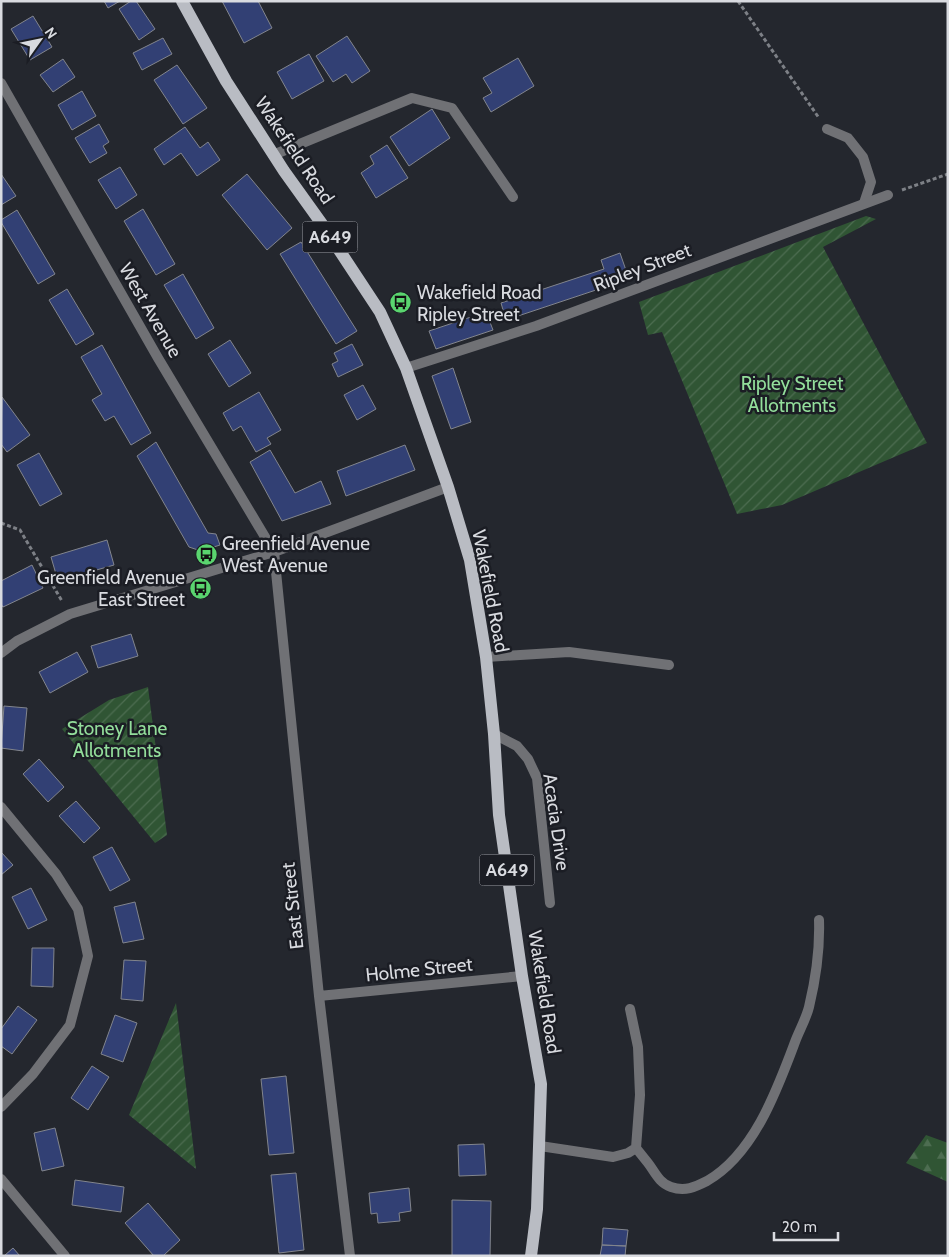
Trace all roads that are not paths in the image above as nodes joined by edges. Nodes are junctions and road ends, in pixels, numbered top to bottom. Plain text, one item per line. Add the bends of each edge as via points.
1 (182, 1) edge
2 (1, 83) edge
3 (827, 129) road end
4 (273, 155) junction
5 (888, 195) road end
6 (514, 197) dead end
7 (864, 203) junction
8 (406, 368) junction
9 (448, 488) junction
10 (274, 552) junction
11 (1, 653) edge
12 (486, 657) junction
13 (669, 665) dead end
14 (494, 734) junction
15 (1, 807) edge
16 (550, 903) dead end
17 (819, 920) dead end
18 (522, 976) junction
19 (319, 996) junction
20 (630, 1009) dead end
21 (1, 1108) edge
22 (540, 1146) junction
23 (636, 1148) junction
24 (1, 1179) edge
25 (65, 1256) edge
26 (350, 1256) edge
27 (531, 1256) edge

1 - 4 main road, Wakefield Road / A649 via 226,81
2 - 10 street, West Avenue via 158,358
3 - 7 street via 848,138 862,157 871,182
4 - 6 street via 412,98 452,108
4 - 8 main road, Wakefield Road / A649 via 380,312
5 - 7 street, Ripley Street
7 - 8 street, Ripley Street via 536,326
8 - 9 main road, Wakefield Road / A649
9 - 10 street
9 - 12 main road, Wakefield Road / A649 via 470,560
10 - 11 street via 70,614 17,641
10 - 19 street, East Street
12 - 13 street via 569,652
12 - 14 main road, Wakefield Road / A649
14 - 16 street, Acacia Drive via 517,746 538,778
14 - 18 main road, Wakefield Road / A649 via 499,815
15 - 21 street via 56,874 78,909 88,956 70,1025
17 - 23 street via 818,964 808,1010 779,1084 751,1136 736,1156 726,1168 688,1190 659,1180
18 - 19 street, Holme Street
18 - 22 main road, Wakefield Road / A649 via 541,1084
19 - 26 street, East Street
20 - 23 street via 638,1047 640,1095
22 - 23 street via 614,1156
22 - 27 main road, Wakefield Road / A649
24 - 25 street

